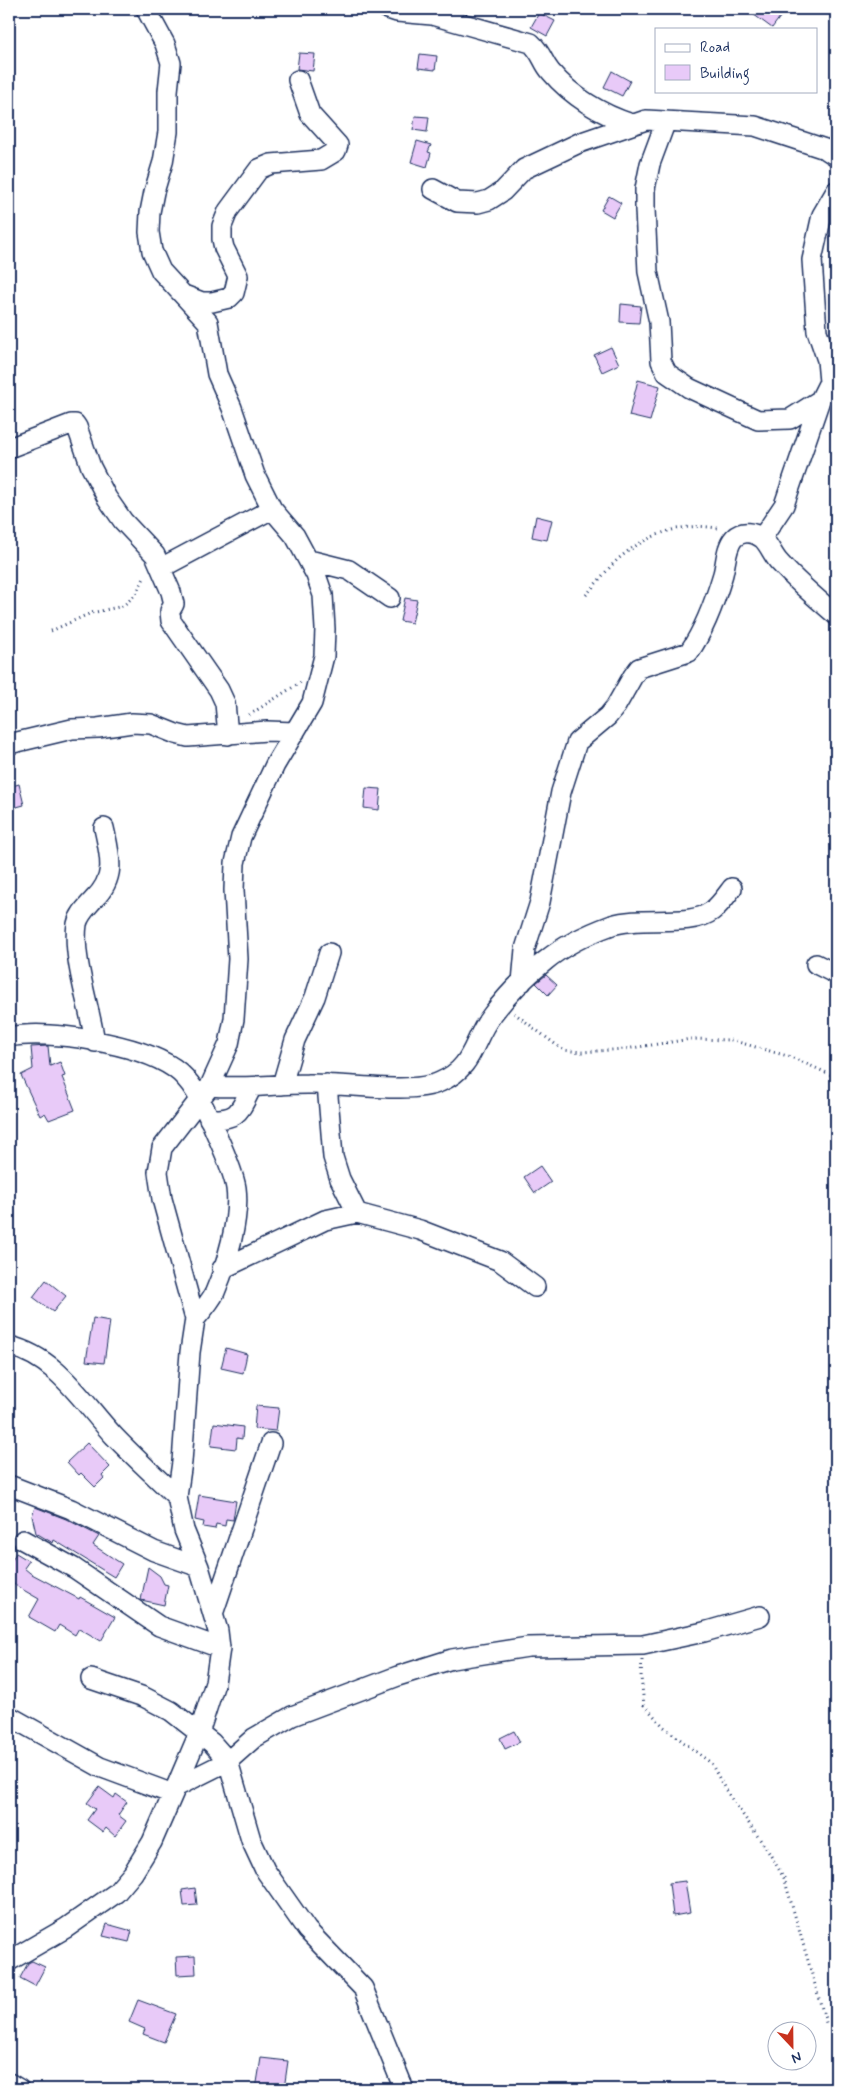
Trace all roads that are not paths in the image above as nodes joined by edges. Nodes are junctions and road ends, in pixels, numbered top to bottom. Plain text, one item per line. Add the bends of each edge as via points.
1 (146, 9) edge
2 (388, 9) edge
3 (298, 80) dead end
4 (666, 121) junction
5 (632, 124) junction
6 (836, 156) edge
7 (433, 189) dead end
8 (836, 191) edge
9 (183, 294) junction
10 (832, 380) edge
11 (820, 400) junction
12 (9, 448) edge
13 (272, 509) junction
14 (762, 538) junction
15 (309, 560) junction
16 (158, 561) junction
17 (390, 598) dead end
18 (836, 615) edge
19 (228, 731) junction
20 (295, 732) junction
21 (9, 744) edge
22 (104, 828) dead end
23 (732, 888) dead end
24 (329, 953) dead end
25 (816, 964) dead end
26 (836, 974) edge
27 (522, 982) junction
28 (9, 1037) edge
29 (95, 1042) junction
30 (328, 1084) junction
31 (282, 1085) junction
32 (252, 1087) junction
33 (205, 1092) junction
34 (209, 1119) junction
35 (357, 1213) junction
36 (222, 1269) junction
37 (535, 1288) dead end
38 (195, 1319) junction
39 (12, 1344) edge
40 (271, 1443) dead end
41 (9, 1485) edge
42 (176, 1497) junction
43 (23, 1540) dead end
44 (199, 1568) junction
45 (213, 1614) junction
46 (760, 1616) dead end
47 (220, 1648) junction
48 (91, 1679) dead end
49 (9, 1716) edge
50 (199, 1733) junction
51 (228, 1761) junction
52 (174, 1791) junction
53 (9, 1961) edge
54 (9, 2083) edge
55 (19, 2089) edge
56 (404, 2089) edge

1 - 9 street via 166,44 171,63 168,132 154,192 149,232 160,271
2 - 5 street via 432,15 531,43 541,52 549,70 572,92 614,118
3 - 9 street via 310,114 338,145 336,151 321,160 271,164 259,169 228,212 222,226 224,248 238,276 234,293 229,298 212,302 202,302
4 - 5 street via 646,120
4 - 6 street via 755,126 825,149
4 - 11 street via 650,164 644,188 644,209 648,272 659,322 661,361 667,373 689,388 758,420 790,419
5 - 7 street via 579,143 524,169 503,191 489,200 458,202
8 - 10 street via 822,215 812,260 817,331
9 - 13 street via 208,322 217,374 255,475
10 - 11 street
11 - 14 street via 784,505
12 - 16 street via 75,424 107,498
13 - 15 street via 295,536
13 - 16 street
14 - 18 street via 779,562
14 - 27 street via 745,532 729,545 715,598 689,652 639,668 616,706 577,742 560,792 542,894 524,949
15 - 17 street via 348,570
15 - 20 street via 323,595 325,629 321,667 312,704
16 - 19 street via 174,604 170,611 171,620 219,690 225,703
19 - 20 street
19 - 21 street via 188,737 151,724 132,723 72,729
20 - 33 street via 275,765 241,837 235,863 238,959 234,1019 226,1054
22 - 29 street via 111,866 108,880 102,892 83,910 76,944
23 - 27 street via 711,912 697,918 612,925 554,955
24 - 31 street via 295,1040
25 - 26 street
27 - 30 street via 485,1024 467,1061 439,1083 400,1088
28 - 29 street via 42,1035
29 - 33 street via 135,1050 174,1068
30 - 31 street
30 - 35 street via 333,1158
31 - 32 street
32 - 33 street
32 - 34 street via 239,1113 228,1119
33 - 34 street
33 - 38 street via 162,1148 158,1172 162,1199
34 - 36 street via 236,1187 234,1230
35 - 36 street via 325,1220
35 - 37 street via 420,1230 500,1261
36 - 38 street via 215,1293
38 - 42 street
39 - 42 street via 56,1371 80,1394 112,1434
40 - 45 street
41 - 44 street via 71,1508 154,1551
42 - 44 street via 184,1530
43 - 47 street via 74,1568 159,1626
44 - 45 street
45 - 47 street
46 - 51 street via 643,1645 528,1646 452,1659 292,1716 254,1738
47 - 50 street via 215,1683
48 - 50 street via 171,1711
49 - 52 street via 100,1767
50 - 51 street
50 - 52 street
51 - 52 street
51 - 56 street via 251,1840 265,1870 307,1930 363,1988
52 - 53 street via 152,1842 116,1893 66,1928
54 - 55 street

